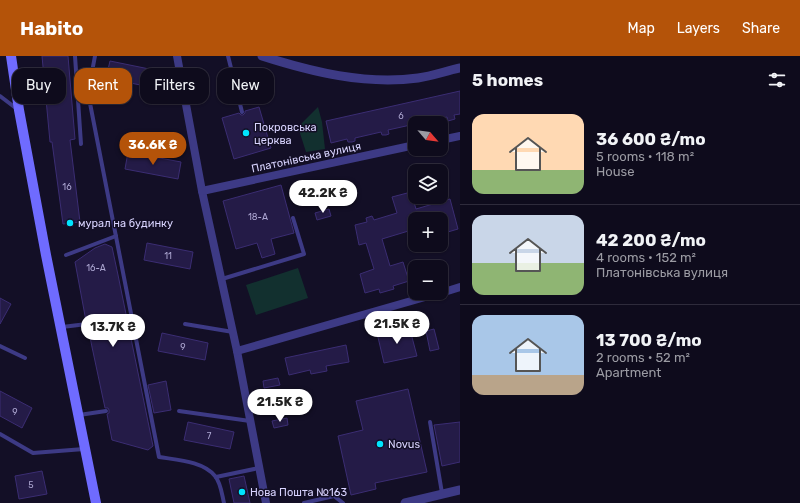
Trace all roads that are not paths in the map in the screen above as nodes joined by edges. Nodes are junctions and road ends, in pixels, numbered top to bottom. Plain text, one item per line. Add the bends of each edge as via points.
1 (11, 56) edge
2 (75, 56) edge
3 (95, 56) edge
4 (177, 56) edge
5 (228, 56) edge
6 (262, 56) edge
7 (460, 68) edge
8 (0, 96) edge
9 (19, 110) junction
10 (242, 112) dead end
11 (460, 136) edge
12 (448, 139) edge
13 (82, 144) dead end
14 (408, 147) edge
15 (202, 191) junction
16 (294, 218) dead end
17 (116, 236) junction
18 (66, 255) dead end
19 (221, 279) junction
20 (460, 287) edge
21 (448, 291) edge
22 (416, 300) edge
23 (87, 324) dead end
24 (186, 324) dead end
25 (61, 328) junction
26 (233, 332) junction
27 (0, 346) edge
28 (237, 351) junction
29 (25, 358) dead end
30 (106, 411) dead end
31 (179, 411) dead end
32 (78, 415) junction
33 (251, 421) junction
34 (430, 422) dead end
35 (0, 434) edge
36 (85, 449) junction
37 (259, 468) junction
38 (216, 476) junction
39 (460, 490) edge
40 (442, 493) junction
41 (96, 503) edge
42 (224, 503) edge
43 (266, 503) edge
44 (304, 503) edge
45 (343, 503) edge
46 (405, 503) edge

1 - 9 main road
2 - 13 lane
3 - 17 lane via 88,93
4 - 15 street
5 - 10 lane
6 - 7 street via 351,78 419,78
8 - 9 lane
9 - 25 main road
11 - 12 street
14 - 15 street, Платонівська вулиця
15 - 19 street
16 - 19 lane via 304,254
17 - 18 lane
17 - 38 lane via 129,317 159,456 200,465
19 - 26 street
20 - 21 street
22 - 28 street
23 - 25 lane
24 - 26 lane
25 - 32 main road
26 - 28 street
27 - 29 lane
28 - 33 street
30 - 32 lane
31 - 33 lane
32 - 36 main road
33 - 37 street
34 - 40 lane
35 - 36 lane via 33,453
36 - 41 main road
37 - 38 lane
37 - 43 street
38 - 42 lane
39 - 40 street
40 - 46 street
44 - 45 lane via 334,496

